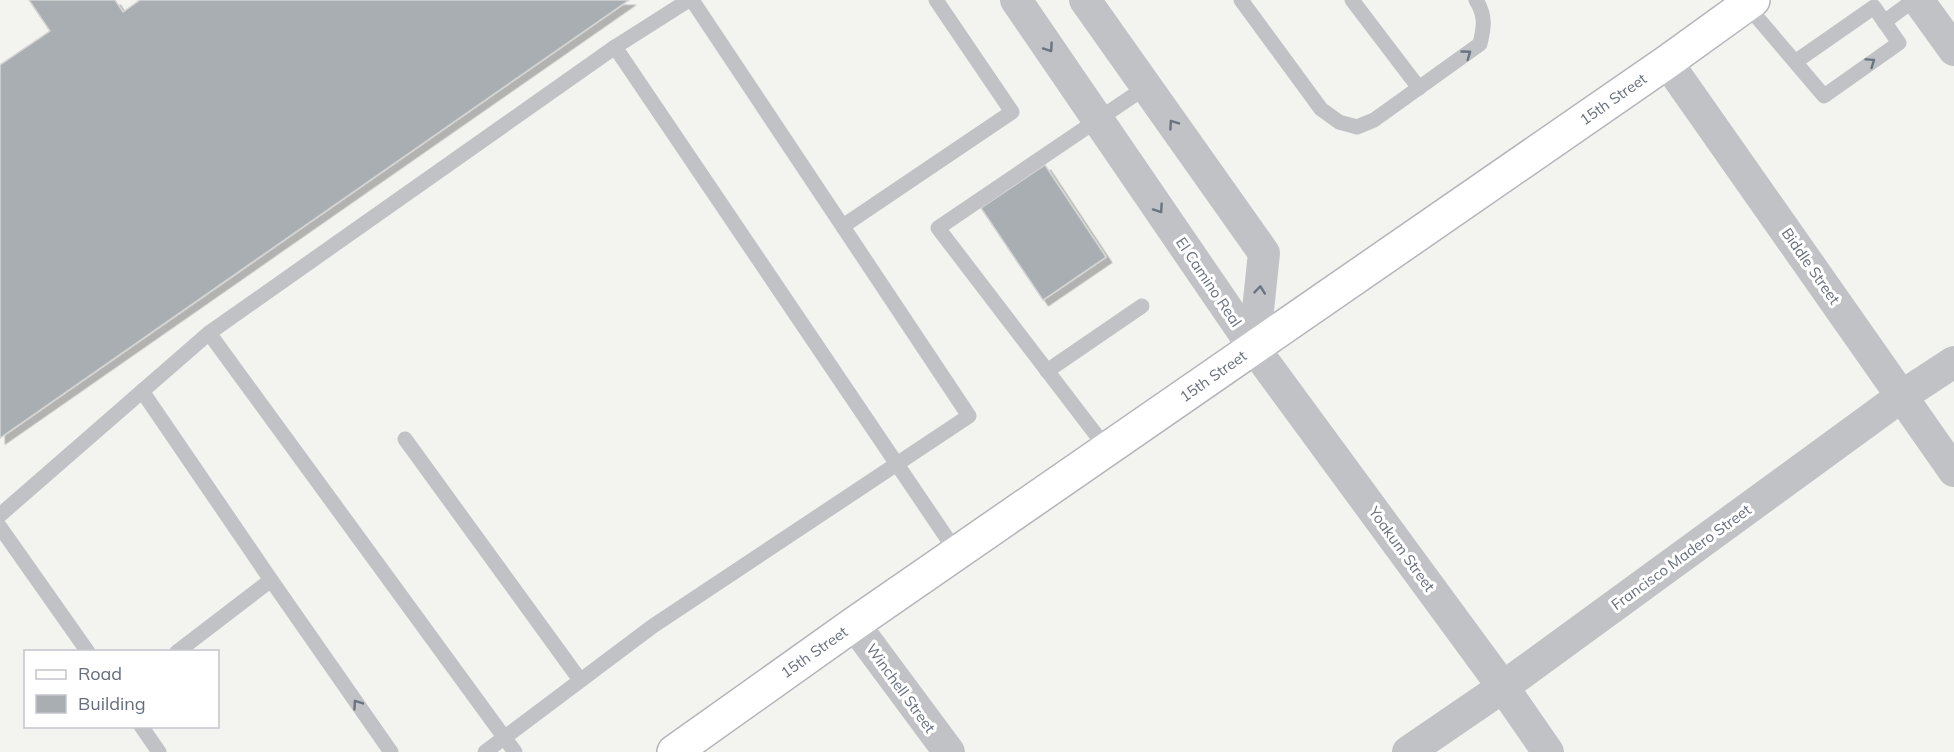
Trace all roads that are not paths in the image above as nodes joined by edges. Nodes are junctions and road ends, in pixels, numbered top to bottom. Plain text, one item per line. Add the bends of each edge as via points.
1 (690, 0) edge
2 (936, 0) edge
3 (1016, 0) edge
4 (1085, 0) edge
5 (1241, 0) edge
6 (1352, 0) edge
7 (1476, 0) edge
8 (1916, 0) edge
9 (1747, 2) edge
10 (1884, 22) junction
11 (615, 47) junction
12 (1954, 50) edge
13 (1667, 62) junction
14 (1795, 62) junction
15 (1146, 87) junction
16 (1419, 88) junction
17 (1097, 119) junction
18 (843, 226) junction
19 (1142, 306) dead end
20 (209, 333) junction
21 (1254, 348) junction
22 (1954, 362) edge
23 (1047, 371) junction
24 (142, 391) junction
25 (1902, 396) junction
26 (405, 438) dead end
27 (1107, 449) junction
28 (897, 464) junction
29 (1954, 471) edge
30 (0, 515) edge
31 (0, 527) edge
32 (957, 553) junction
33 (271, 580) junction
34 (854, 624) junction
35 (87, 650) edge
36 (178, 650) edge
37 (580, 680) junction
38 (1503, 687) junction
39 (142, 728) edge
40 (505, 737) junction
41 (159, 752) edge
42 (391, 752) edge
43 (485, 752) edge
44 (515, 752) edge
45 (674, 752) edge
46 (949, 752) edge
47 (1408, 752) edge
48 (1548, 752) edge

1 - 11 lane
1 - 18 lane
2 - 18 lane via 1012,112
3 -> 17 street, El Camino Real
4 - 15 street, El Camino Real
5 - 16 lane via 1321,110 1339,122 1357,127 1374,120
6 - 16 lane
16 -> 7 lane via 1480,44 1485,25
8 - 10 lane
8 - 12 street
9 - 13 main road, 15th Street
9 - 14 lane
10 - 14 lane via 1874,7
14 -> 10 lane via 1824,96 1899,42
11 - 20 lane
11 - 28 lane
13 - 21 main road, 15th Street
13 - 25 street, Biddle Street
15 - 17 lane
21 -> 15 street, El Camino Real via 1264,253
17 -> 21 street, El Camino Real
17 - 23 lane via 938,228
18 - 28 lane via 969,416
19 - 23 lane
20 - 24 lane
20 - 40 lane
21 - 27 main road, 15th Street
21 - 38 street, Yoakum Street
22 - 25 street, Francisco Madero Street
23 - 27 lane
24 - 30 lane
24 - 33 lane
25 - 29 street, Biddle Street
25 - 38 street, Francisco Madero Street
26 - 37 lane
27 - 32 main road, 15th Street
28 - 32 lane
28 - 37 lane via 653,626
31 - 35 lane
32 - 34 main road, 15th Street
33 - 36 lane
42 -> 33 lane
34 - 45 main road, 15th Street
34 - 46 street, Winchell Street
37 - 40 lane
38 - 47 street, Francisco Madero Street
38 - 48 street, Yoakum Street
39 - 41 lane
40 - 43 lane
40 - 44 lane

